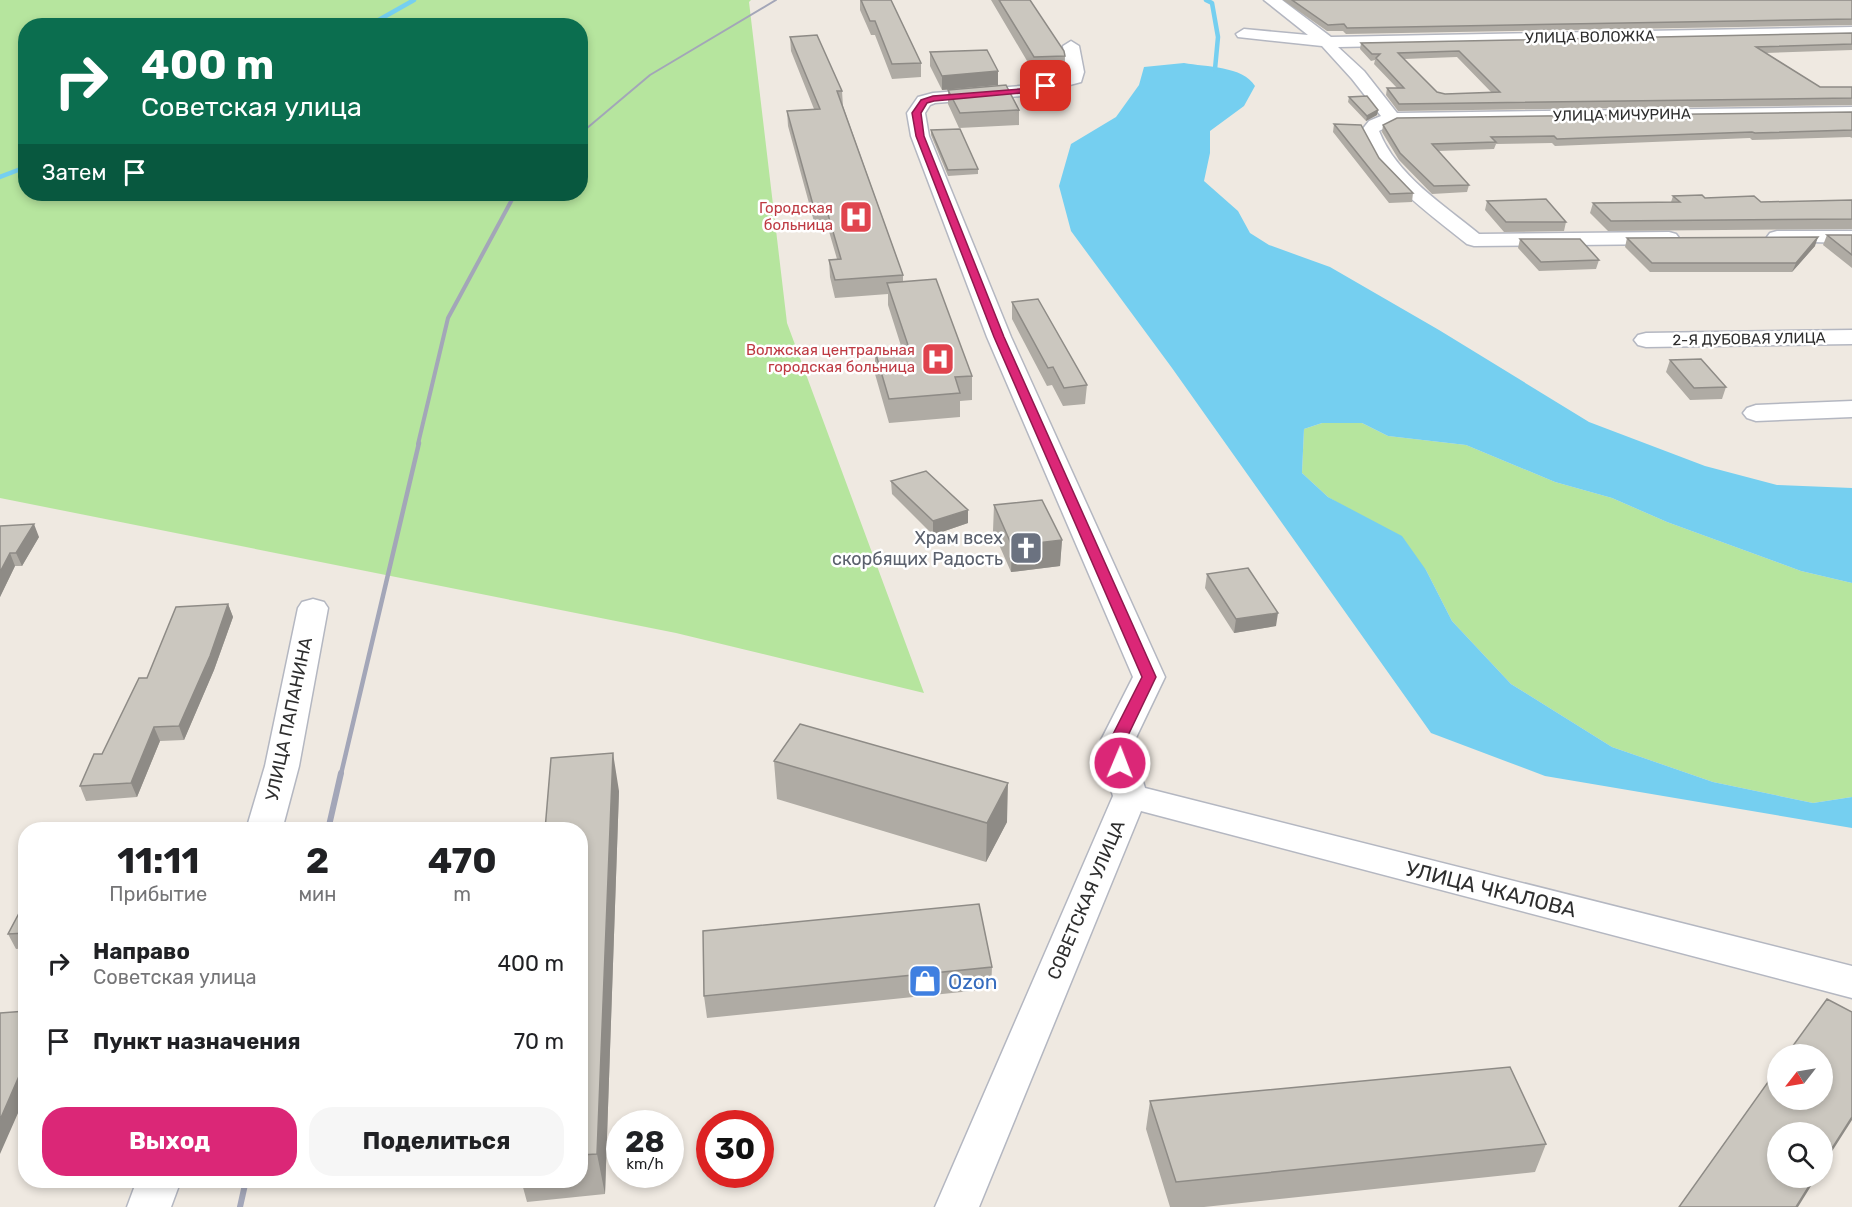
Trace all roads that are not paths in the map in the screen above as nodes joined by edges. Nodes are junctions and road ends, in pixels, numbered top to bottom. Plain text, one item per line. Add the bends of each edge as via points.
1 (1272, 0) edge
2 (1852, 32) edge
3 (1244, 34) dead end
4 (1327, 42) junction
5 (1071, 46) dead end
6 (1852, 112) edge
7 (1392, 118) junction
8 (1757, 237) edge
9 (1852, 237) edge
10 (1686, 238) edge
11 (1852, 337) edge
12 (1646, 340) dead end
13 (1852, 409) edge
14 (1756, 413) dead end
15 (313, 608) dead end
16 (1130, 796) junction
17 (266, 822) edge
18 (1852, 982) edge
19 (156, 1188) edge
20 (149, 1207) edge
21 (957, 1207) edge

1 - 4 street
2 - 4 street, УЛИЦА ВОЛОЖКА
3 - 4 street
4 - 7 street
5 - 16 street via 1075,78 1033,90 933,98 924,101 916,113 920,136 999,337 1149,677 1115,746
6 - 7 street, УЛИЦА МИЧУРИНА
7 - 10 street via 1375,125 1370,130 1371,138 1402,177 1474,240
8 - 9 street
11 - 12 street, 2-Я ДУБОВАЯ УЛИЦА
13 - 14 street
15 - 17 street, УЛИЦА ПАПАНИНА via 282,766
16 - 18 street, УЛИЦА ЧКАЛОВА
16 - 21 street, СОВЕТСКАЯ УЛИЦА
19 - 20 street

